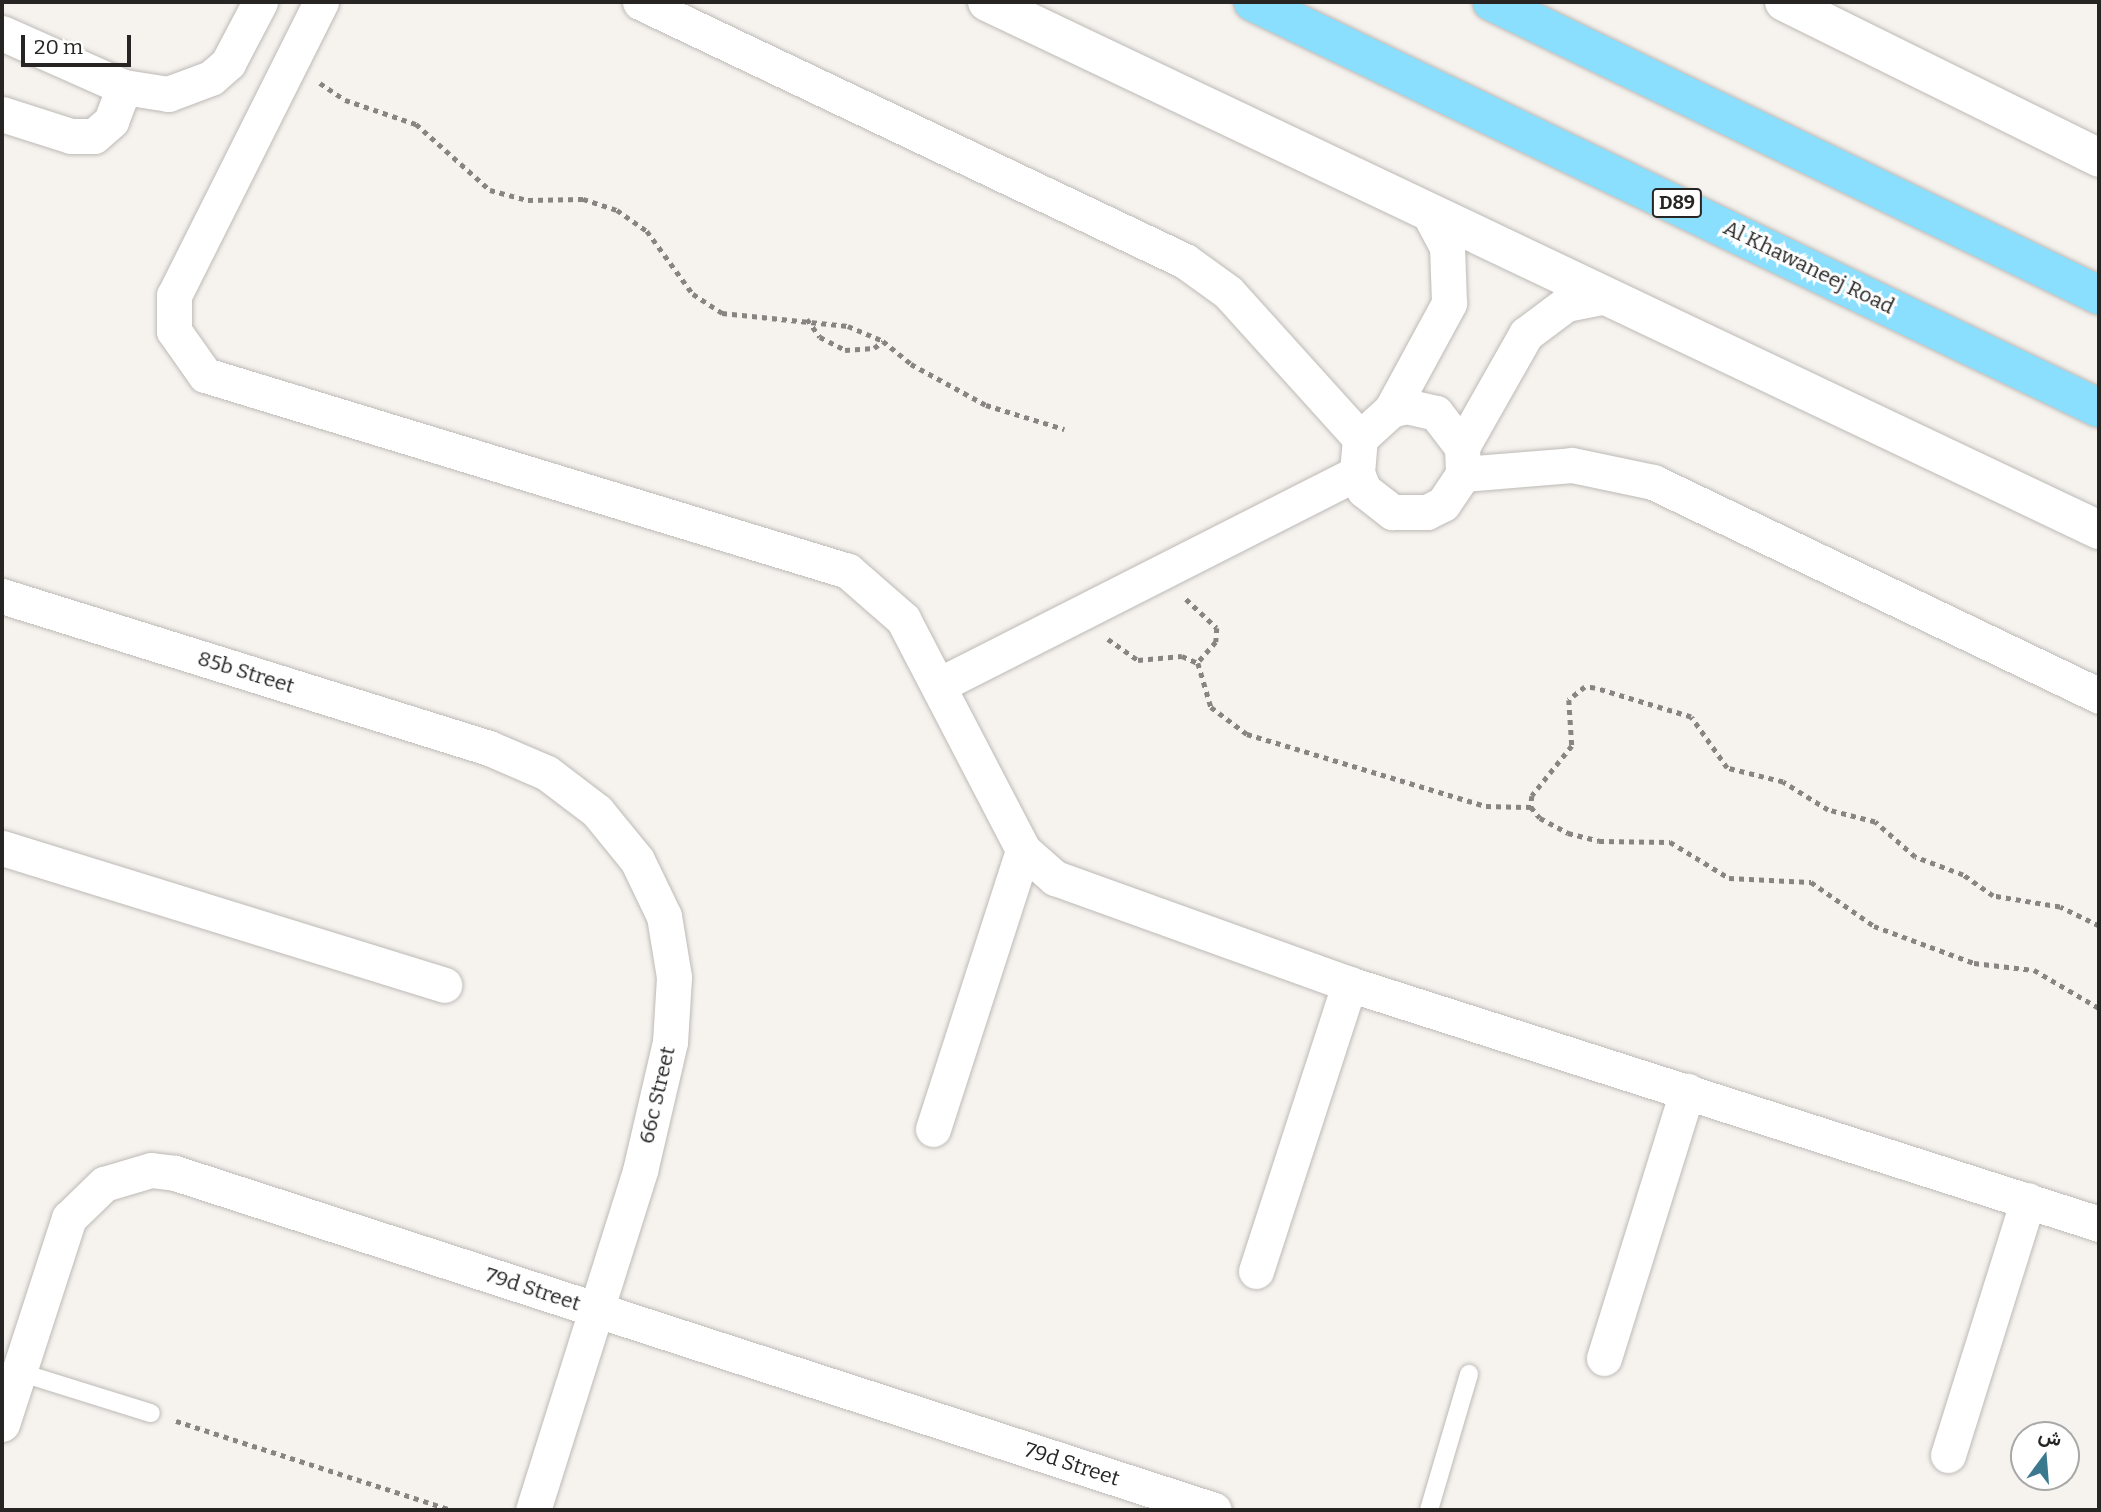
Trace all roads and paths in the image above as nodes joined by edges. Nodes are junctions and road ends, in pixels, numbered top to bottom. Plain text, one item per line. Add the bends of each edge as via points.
1 (260, 2) edge
2 (321, 2) edge
3 (640, 2) edge
4 (987, 2) edge
5 (1252, 2) edge
6 (1492, 2) edge
7 (1784, 2) edge
8 (2, 33) edge
9 (292, 59) junction
10 (124, 87) junction
11 (2, 114) edge
12 (2099, 158) edge
13 (1428, 212) junction
14 (2099, 295) edge
15 (1602, 297) junction
16 (806, 319) junction
17 (883, 341) junction
18 (2099, 408) edge
19 (1407, 409) junction
20 (1064, 429) dead end
21 (1360, 438) junction
22 (1462, 461) junction
23 (1357, 473) junction
24 (2099, 530) edge
25 (1163, 571) junction
26 (2, 596) edge
27 (1090, 608) junction
28 (1198, 663) junction
29 (941, 684) junction
30 (2099, 696) edge
31 (489, 748) joint
32 (1531, 807) junction
33 (2, 848) edge
34 (1023, 850) junction
35 (2099, 926) edge
36 (1349, 984) junction
37 (444, 985) dead end
38 (2099, 1009) edge
39 (1687, 1091) junction
40 (933, 1129) dead end
41 (2028, 1200) junction
42 (2099, 1224) edge
43 (1256, 1271) dead end
44 (598, 1311) junction
45 (1604, 1358) dead end
46 (19, 1372) junction
47 (1469, 1374) dead end
48 (151, 1413) joint
49 (2, 1424) edge
50 (1948, 1455) dead end
51 (452, 1510) edge
52 (533, 1510) edge
53 (1214, 1510) edge
54 (1429, 1510) edge

1 - 10 street via 241,45 211,78 168,94
2 - 9 street
3 - 21 street via 1185,261 1228,292
4 - 13 street
5 - 18 highway, Al Khawaneej Road / D89
6 - 14 highway
7 - 12 street
8 - 10 street
9 - 16 path via 345,100 416,124 490,190 528,200 583,199 617,209 647,231 693,294 722,313 756,320
9 - 29 street via 174,295 174,331 191,363 221,384 848,571 903,619
10 - 11 street via 111,121 94,136 71,136
13 - 15 street
13 - 19 street via 1451,267 1443,357
15 - 22 street via 1566,304 1535,323
15 - 24 street
16 - 17 path via 848,326
16 - 17 path via 821,337 845,350 874,348
17 - 20 path via 911,364 985,405
19 - 21 street
19 - 22 street via 1448,422
21 - 23 street
22 - 23 street via 1443,504 1410,515 1376,503
22 - 30 street via 1572,465 1653,482
23 - 25 street
25 - 27 street
25 - 28 path via 1217,628 1216,642
26 - 31 street, 85b Street
27 - 28 path via 1110,641 1128,656 1150,660 1182,656
27 - 29 street
28 - 32 path via 1211,707 1247,734 1486,806
29 - 34 street
31 - 44 street, 66c Street via 547,773 597,811 637,860 664,916 674,977 670,1042
32 - 35 path via 1537,784 1565,760 1572,746 1569,701 1585,687 1595,688 1691,717 1727,768 1783,782 1828,810 1875,822 1915,857 1963,875 1993,896 2071,910
32 - 38 path via 1554,827 1583,838 1683,846 1728,878 1811,882 1874,926 1974,962 2035,970
33 - 37 street
34 - 36 street via 1043,871 1069,884
34 - 40 street
36 - 39 street
36 - 43 street
39 - 41 street
39 - 45 street
41 - 42 street
41 - 50 street
44 - 46 street, 79d Street via 175,1173 151,1170 104,1184 69,1218
44 - 52 street, 66c Street
44 - 53 street, 79d Street
46 - 48 lane
46 - 49 street, 79d Street
47 - 54 lane
48 - 51 path

